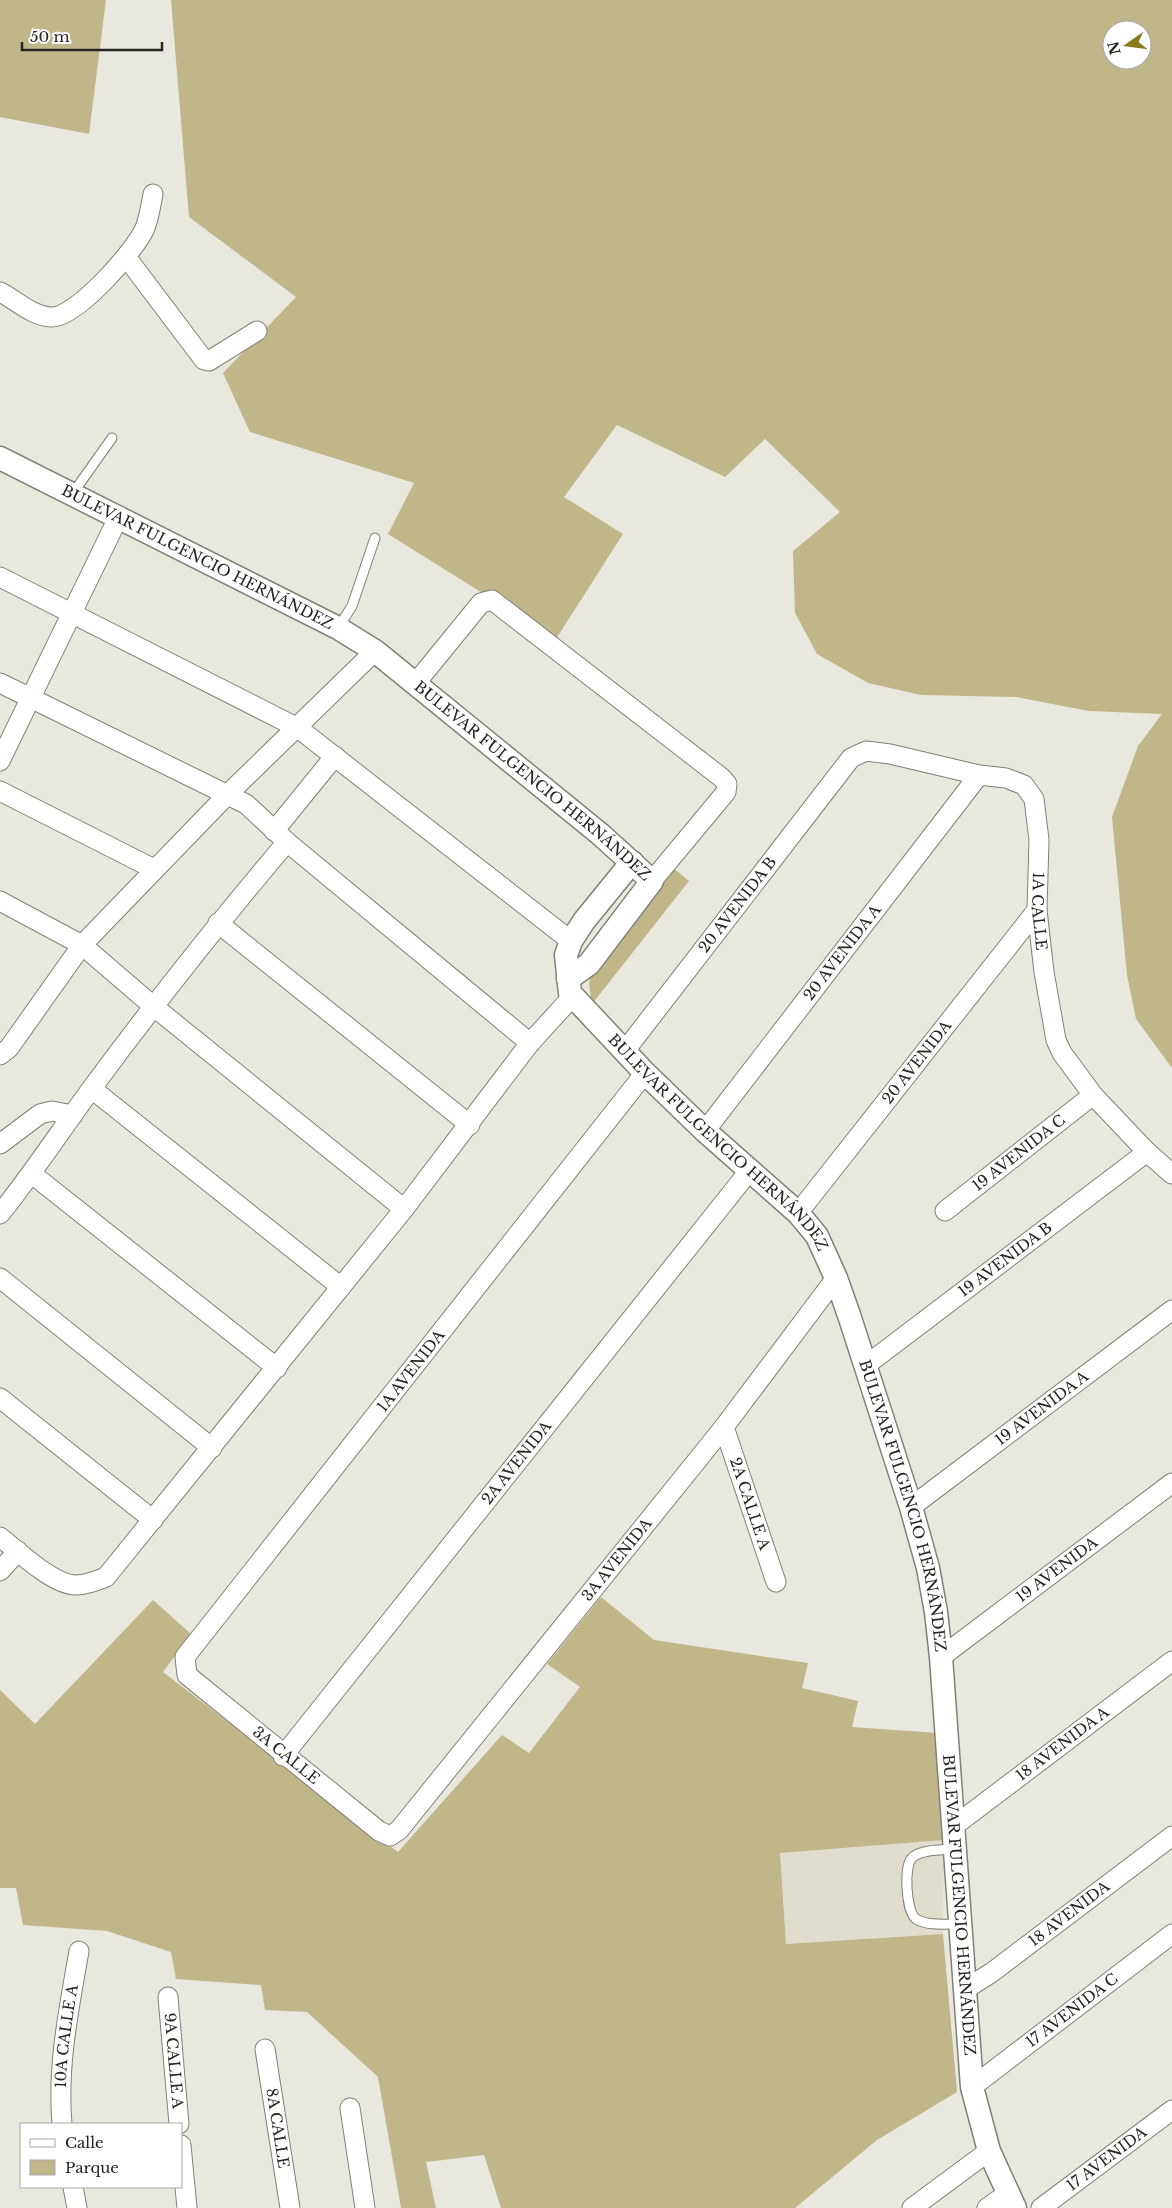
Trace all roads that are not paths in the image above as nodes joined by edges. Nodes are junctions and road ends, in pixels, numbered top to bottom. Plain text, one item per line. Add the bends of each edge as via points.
1 (153, 194) dead end
2 (127, 258) junction
3 (2, 298) edge
4 (257, 331) dead end
5 (112, 438) dead end
6 (0, 458) edge
7 (73, 494) junction
8 (119, 516) junction
9 (375, 538) dead end
10 (0, 577) edge
11 (72, 611) junction
12 (338, 628) junction
13 (375, 651) junction
14 (0, 683) edge
15 (415, 684) junction
16 (31, 697) junction
17 (298, 728) junction
18 (334, 756) junction
19 (851, 758) joint
20 (0, 760) edge
21 (980, 775) junction
22 (0, 791) edge
23 (227, 795) junction
24 (280, 837) junction
25 (632, 862) junction
26 (154, 868) junction
27 (652, 881) junction
28 (0, 901) edge
29 (1037, 910) junction
30 (218, 923) junction
31 (571, 940) junction
32 (82, 945) junction
33 (570, 988) junction
34 (153, 1006) junction
35 (530, 1043) junction
36 (624, 1052) junction
37 (0, 1056) edge
38 (645, 1073) junction
39 (92, 1088) junction
40 (1093, 1094) junction
41 (73, 1115) junction
42 (470, 1125) junction
43 (704, 1131) junction
44 (0, 1144) edge
45 (1147, 1152) junction
46 (750, 1170) junction
47 (32, 1174) junction
48 (1172, 1174) edge
49 (404, 1209) junction
50 (945, 1211) dead end
51 (798, 1213) junction
52 (0, 1214) edge
53 (0, 1278) edge
54 (836, 1278) junction
55 (341, 1287) junction
56 (1172, 1310) edge
57 (865, 1366) junction
58 (277, 1368) junction
59 (0, 1398) edge
60 (724, 1427) junction
61 (212, 1448) junction
62 (1172, 1483) edge
63 (911, 1507) junction
64 (153, 1520) junction
65 (0, 1537) edge
66 (18, 1551) junction
67 (0, 1571) edge
68 (776, 1582) dead end
69 (941, 1657) junction
70 (1172, 1662) edge
71 (185, 1671) joint
72 (283, 1756) junction
73 (954, 1826) junction
74 (390, 1836) joint
75 (1172, 1836) edge
76 (955, 1849) junction
77 (958, 1924) junction
78 (1172, 1934) edge
79 (79, 1950) dead end
80 (964, 1990) junction
81 (168, 1997) dead end
82 (265, 2049) dead end
83 (972, 2086) junction
84 (350, 2108) dead end
85 (1172, 2110) edge
86 (62, 2123) edge
87 (180, 2123) edge
88 (989, 2151) junction
89 (182, 2156) edge
90 (73, 2188) edge
91 (1011, 2201) edge
92 (76, 2208) edge
93 (187, 2208) edge
94 (290, 2208) edge
95 (365, 2208) edge
96 (912, 2208) edge
97 (987, 2208) edge
98 (1042, 2208) edge

1 - 2 street via 145,228
2 - 3 street via 65,314 52,318 39,315
2 - 4 street via 204,360 209,361
5 - 7 lane
6 - 7 street, BULEVAR FULGENCIO HERNÁNDEZ
7 - 8 street, BULEVAR FULGENCIO HERNÁNDEZ
8 - 11 street
8 - 12 street, BULEVAR FULGENCIO HERNÁNDEZ
9 - 12 lane via 352,606
10 - 11 street
11 - 16 street
11 - 17 street
12 - 13 street, BULEVAR FULGENCIO HERNÁNDEZ
13 - 15 street, BULEVAR FULGENCIO HERNÁNDEZ
13 - 17 street
14 - 16 street
15 - 25 street, BULEVAR FULGENCIO HERNÁNDEZ
15 - 27 street via 481,603 492,600 722,778 727,784 726,792
16 - 20 street
16 - 23 street
17 - 18 street
17 - 23 street
18 - 24 street
18 - 31 street
19 - 21 street, 1A CALLE via 866,751 890,754
19 - 36 street, 20 AVENIDA B
21 - 29 street, 1A CALLE via 1006,778 1024,786 1034,799 1038,840
21 - 43 street, 20 AVENIDA A
22 - 26 street
23 - 24 street via 246,804
23 - 26 street
24 - 30 street
24 - 35 street
25 - 27 street, BULEVAR FULGENCIO HERNÁNDEZ
25 - 31 street
26 - 32 street
27 - 33 street, BULEVAR FULGENCIO HERNÁNDEZ
28 - 32 street
29 - 40 street, 1A CALLE via 1056,1040
29 - 51 street, 20 AVENIDA
30 - 34 street
30 - 42 street
31 - 33 street via 566,955
32 - 34 street
32 - 37 street
33 - 35 street via 557,1011
33 - 36 street, BULEVAR FULGENCIO HERNÁNDEZ
34 - 39 street
34 - 49 street
35 - 42 street
36 - 38 street, BULEVAR FULGENCIO HERNÁNDEZ
38 - 43 street, BULEVAR FULGENCIO HERNÁNDEZ
38 - 71 street, 1A AVENIDA via 185,1657
39 - 41 street
39 - 55 street
40 - 45 street, 1A CALLE
40 - 50 street, 19 AVENIDA C
41 - 44 street via 52,1111 40,1114
41 - 47 street
42 - 49 street
43 - 46 street, BULEVAR FULGENCIO HERNÁNDEZ
45 - 48 street, 1A CALLE
45 - 57 street, 19 AVENIDA B
46 - 51 street, BULEVAR FULGENCIO HERNÁNDEZ
46 - 72 street, 2A AVENIDA
47 - 52 street
47 - 58 street
49 - 55 street
51 - 54 street, BULEVAR FULGENCIO HERNÁNDEZ via 817,1236
53 - 61 street
54 - 57 street, BULEVAR FULGENCIO HERNÁNDEZ
54 - 60 street, 3A AVENIDA
55 - 58 street
56 - 63 street, 19 AVENIDA A
57 - 63 street, BULEVAR FULGENCIO HERNÁNDEZ
58 - 61 street
59 - 64 street
60 - 68 street, 2A CALLE A
60 - 74 street, 3A AVENIDA via 399,1830
61 - 64 street
62 - 69 street, 19 AVENIDA
63 - 69 street, BULEVAR FULGENCIO HERNÁNDEZ via 930,1577
64 - 66 street via 106,1577 90,1583 74,1585 61,1582
65 - 66 street
66 - 67 street
69 - 73 street, BULEVAR FULGENCIO HERNÁNDEZ
70 - 73 street, 18 AVENIDA A
71 - 72 street, 3A CALLE via 190,1679
72 - 74 street, 3A CALLE via 379,1831
73 - 76 street, BULEVAR FULGENCIO HERNÁNDEZ
75 - 80 street, 18 AVENIDA
76 - 77 street, BULEVAR FULGENCIO HERNÁNDEZ
76 - 77 lane via 922,1852 913,1857 908,1863 907,1876 911,1912 916,1918 939,1924
77 - 80 street, BULEVAR FULGENCIO HERNÁNDEZ
78 - 83 street, 17 AVENIDA C
79 - 86 street, 10A CALLE A via 61,2057
80 - 83 street, BULEVAR FULGENCIO HERNÁNDEZ
81 - 87 street, 9A CALLE A
82 - 94 street, 8A CALLE
83 - 88 street, BULEVAR FULGENCIO HERNÁNDEZ
84 - 95 street
85 - 98 street, 17 AVENIDA
88 - 91 street, BULEVAR FULGENCIO HERNÁNDEZ
88 - 96 street
89 - 93 street
90 - 92 street
91 - 97 street

